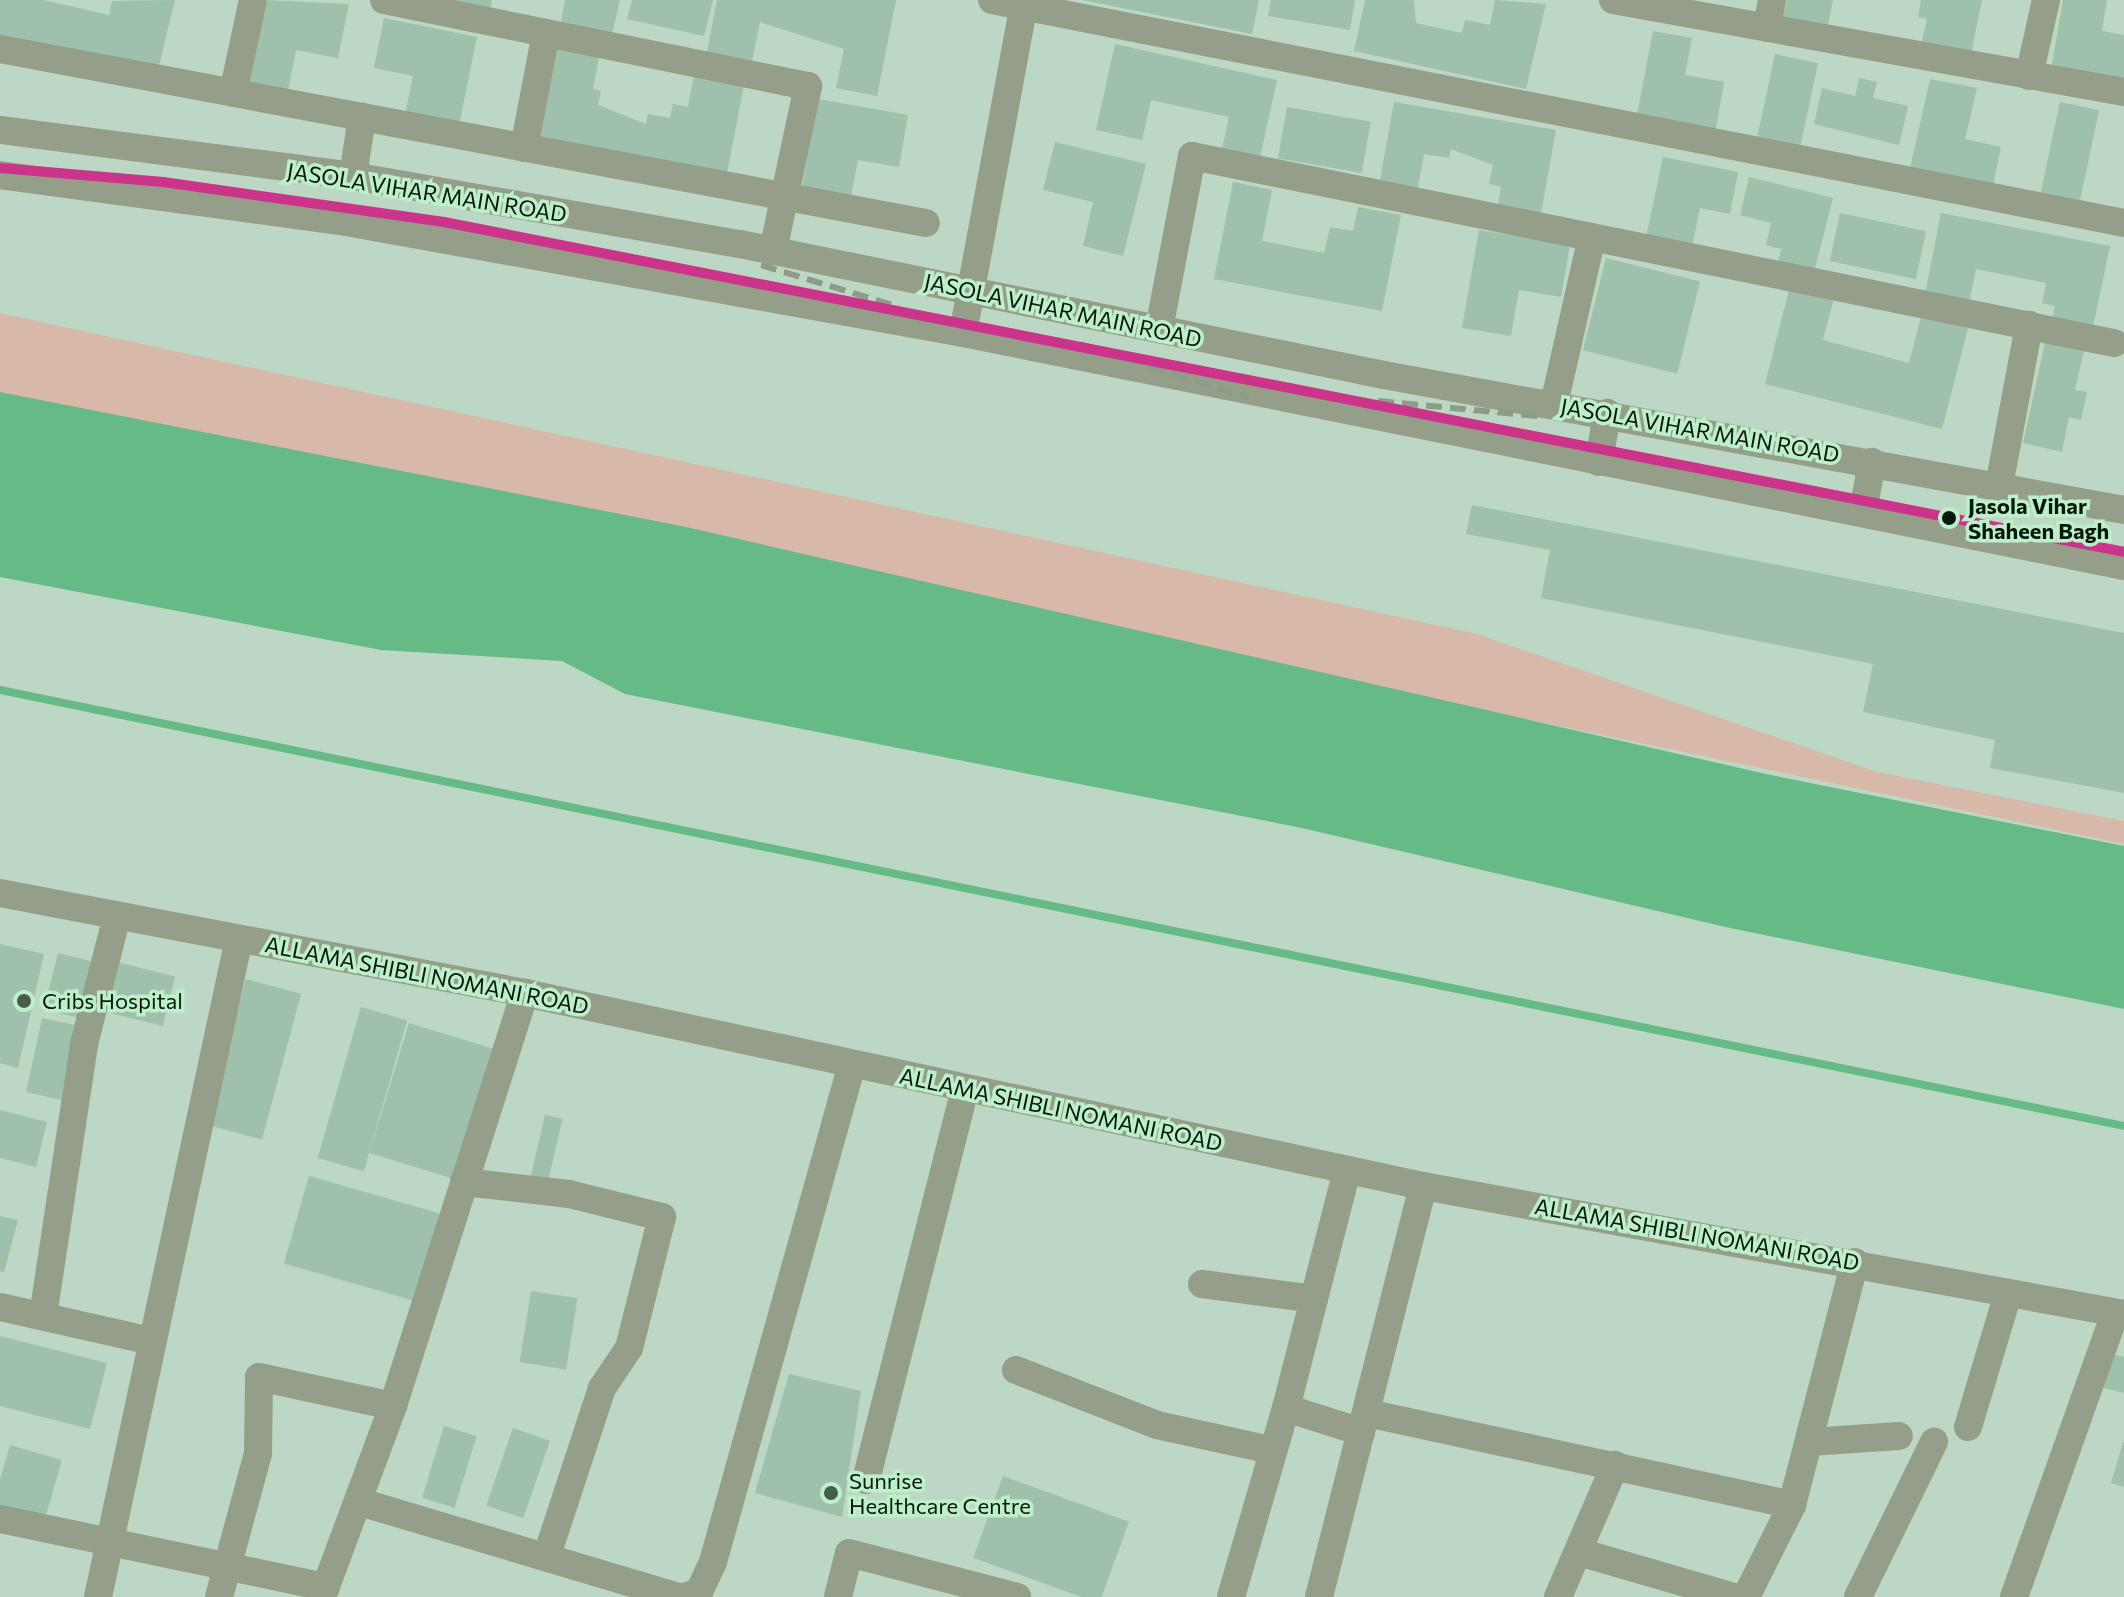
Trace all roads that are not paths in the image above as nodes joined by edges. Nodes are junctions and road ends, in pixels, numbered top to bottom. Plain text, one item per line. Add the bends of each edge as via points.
1 (253, 0) edge
2 (384, 0) edge
3 (992, 0) edge
4 (1613, 0) edge
5 (1772, 0) edge
6 (2046, 0) edge
7 (1024, 3) edge
8 (435, 5) edge
9 (1767, 28) junction
10 (546, 33) junction
11 (0, 49) edge
12 (2029, 76) junction
13 (2124, 92) edge
14 (233, 93) junction
15 (362, 117) junction
16 (0, 130) edge
17 (524, 148) junction
18 (0, 175) edge
19 (353, 176) junction
20 (784, 198) junction
21 (926, 223) dead end
22 (2124, 223) edge
23 (1592, 237) junction
24 (773, 251) junction
25 (970, 290) junction
26 (2029, 325) junction
27 (1159, 329) junction
28 (963, 333) junction
29 (2114, 343) dead end
30 (1554, 404) junction
31 (1607, 413) junction
32 (1599, 462) junction
33 (1872, 462) junction
34 (1999, 486) junction
35 (2124, 510) edge
36 (1863, 512) junction
37 (2124, 566) edge
38 (0, 893) edge
39 (117, 916) junction
40 (239, 939) junction
41 (525, 993) junction
42 (852, 1064) junction
43 (965, 1088) junction
44 (1347, 1170) junction
45 (464, 1182) junction
46 (1423, 1186) junction
47 (1855, 1262) junction
48 (1202, 1284) dead end
49 (2008, 1294) junction
50 (1314, 1299) junction
51 (0, 1307) edge
52 (2120, 1314) edge
53 (43, 1316) junction
54 (147, 1340) junction
55 (1016, 1370) dead end
56 (393, 1406) junction
57 (1286, 1408) junction
58 (1364, 1422) junction
59 (1968, 1427) dead end
60 (1899, 1436) dead end
61 (1809, 1442) junction
62 (1934, 1442) dead end
63 (1271, 1450) junction
64 (1615, 1465) junction
65 (866, 1480) dead end
66 (360, 1502) junction
67 (1792, 1505) junction
68 (0, 1519) edge
69 (111, 1541) junction
70 (1579, 1552) junction
71 (547, 1555) junction
72 (228, 1568) junction
73 (324, 1592) edge
74 (671, 1596) edge
75 (98, 1597) edge
76 (219, 1597) edge
77 (838, 1597) edge
78 (1017, 1597) edge
79 (1231, 1597) edge
80 (1319, 1597) edge
81 (1558, 1597) edge
82 (1734, 1597) edge
83 (1746, 1597) edge
84 (1858, 1597) edge
85 (2014, 1597) edge

1 - 14 street
2 - 8 street
3 - 7 street
4 - 9 street
5 - 9 street
6 - 12 street
7 - 22 street
7 - 25 street
8 - 10 street
9 - 12 street
10 - 17 street
10 - 20 street via 808,86
11 - 14 street
12 - 13 street
14 - 15 street
15 - 17 street
15 - 19 street
16 - 19 street, JASOLA VIHAR MAIN ROAD
17 - 20 street
18 - 28 street, JASOLA VIHAR MAIN ROAD via 346,222
19 - 24 street, JASOLA VIHAR MAIN ROAD
20 - 21 street
20 - 24 street
23 - 26 street
23 - 27 street via 1192,156
23 - 30 street
24 - 25 street, JASOLA VIHAR MAIN ROAD
25 - 27 street, JASOLA VIHAR MAIN ROAD
25 - 28 street
26 - 29 street
26 - 34 street
27 - 30 street, JASOLA VIHAR MAIN ROAD
28 - 32 street, JASOLA VIHAR MAIN ROAD
30 - 31 street, JASOLA VIHAR MAIN ROAD
31 - 32 street
31 - 33 street, JASOLA VIHAR MAIN ROAD
32 - 36 street, JASOLA VIHAR MAIN ROAD
33 - 34 street, JASOLA VIHAR MAIN ROAD
33 - 36 street
34 - 35 street, JASOLA VIHAR MAIN ROAD
36 - 37 street, JASOLA VIHAR MAIN ROAD
38 - 39 street, ALLAMA SHIBLI NOMANI ROAD
39 - 40 street, ALLAMA SHIBLI NOMANI ROAD
39 - 53 street via 84,1044
40 - 41 street, ALLAMA SHIBLI NOMANI ROAD
40 - 54 street
41 - 42 street, ALLAMA SHIBLI NOMANI ROAD
41 - 45 street
42 - 43 street, ALLAMA SHIBLI NOMANI ROAD
42 - 74 street via 713,1562 699,1592
43 - 44 street, ALLAMA SHIBLI NOMANI ROAD
43 - 65 street
44 - 46 street, ALLAMA SHIBLI NOMANI ROAD
44 - 50 street
45 - 56 street
45 - 71 street via 569,1194 662,1217 629,1348 602,1388
46 - 47 street, ALLAMA SHIBLI NOMANI ROAD
46 - 58 street
47 - 49 street, ALLAMA SHIBLI NOMANI ROAD
47 - 61 street
48 - 50 street
49 - 52 street, ALLAMA SHIBLI NOMANI ROAD
49 - 59 street
50 - 57 street
51 - 53 street
52 - 85 street
53 - 54 street
54 - 69 street
55 - 63 street via 1157,1425
56 - 66 street
56 - 72 street via 259,1377 258,1453
57 - 58 street
57 - 63 street
58 - 64 street
58 - 80 street
60 - 61 street
61 - 67 street
62 - 84 street
63 - 79 street
64 - 67 street
64 - 70 street
66 - 71 street
66 - 73 street
67 - 83 street
68 - 69 street
69 - 72 street
69 - 75 street
70 - 81 street
70 - 82 street
71 - 74 street
72 - 73 street
72 - 76 street
77 - 78 street via 849,1553

